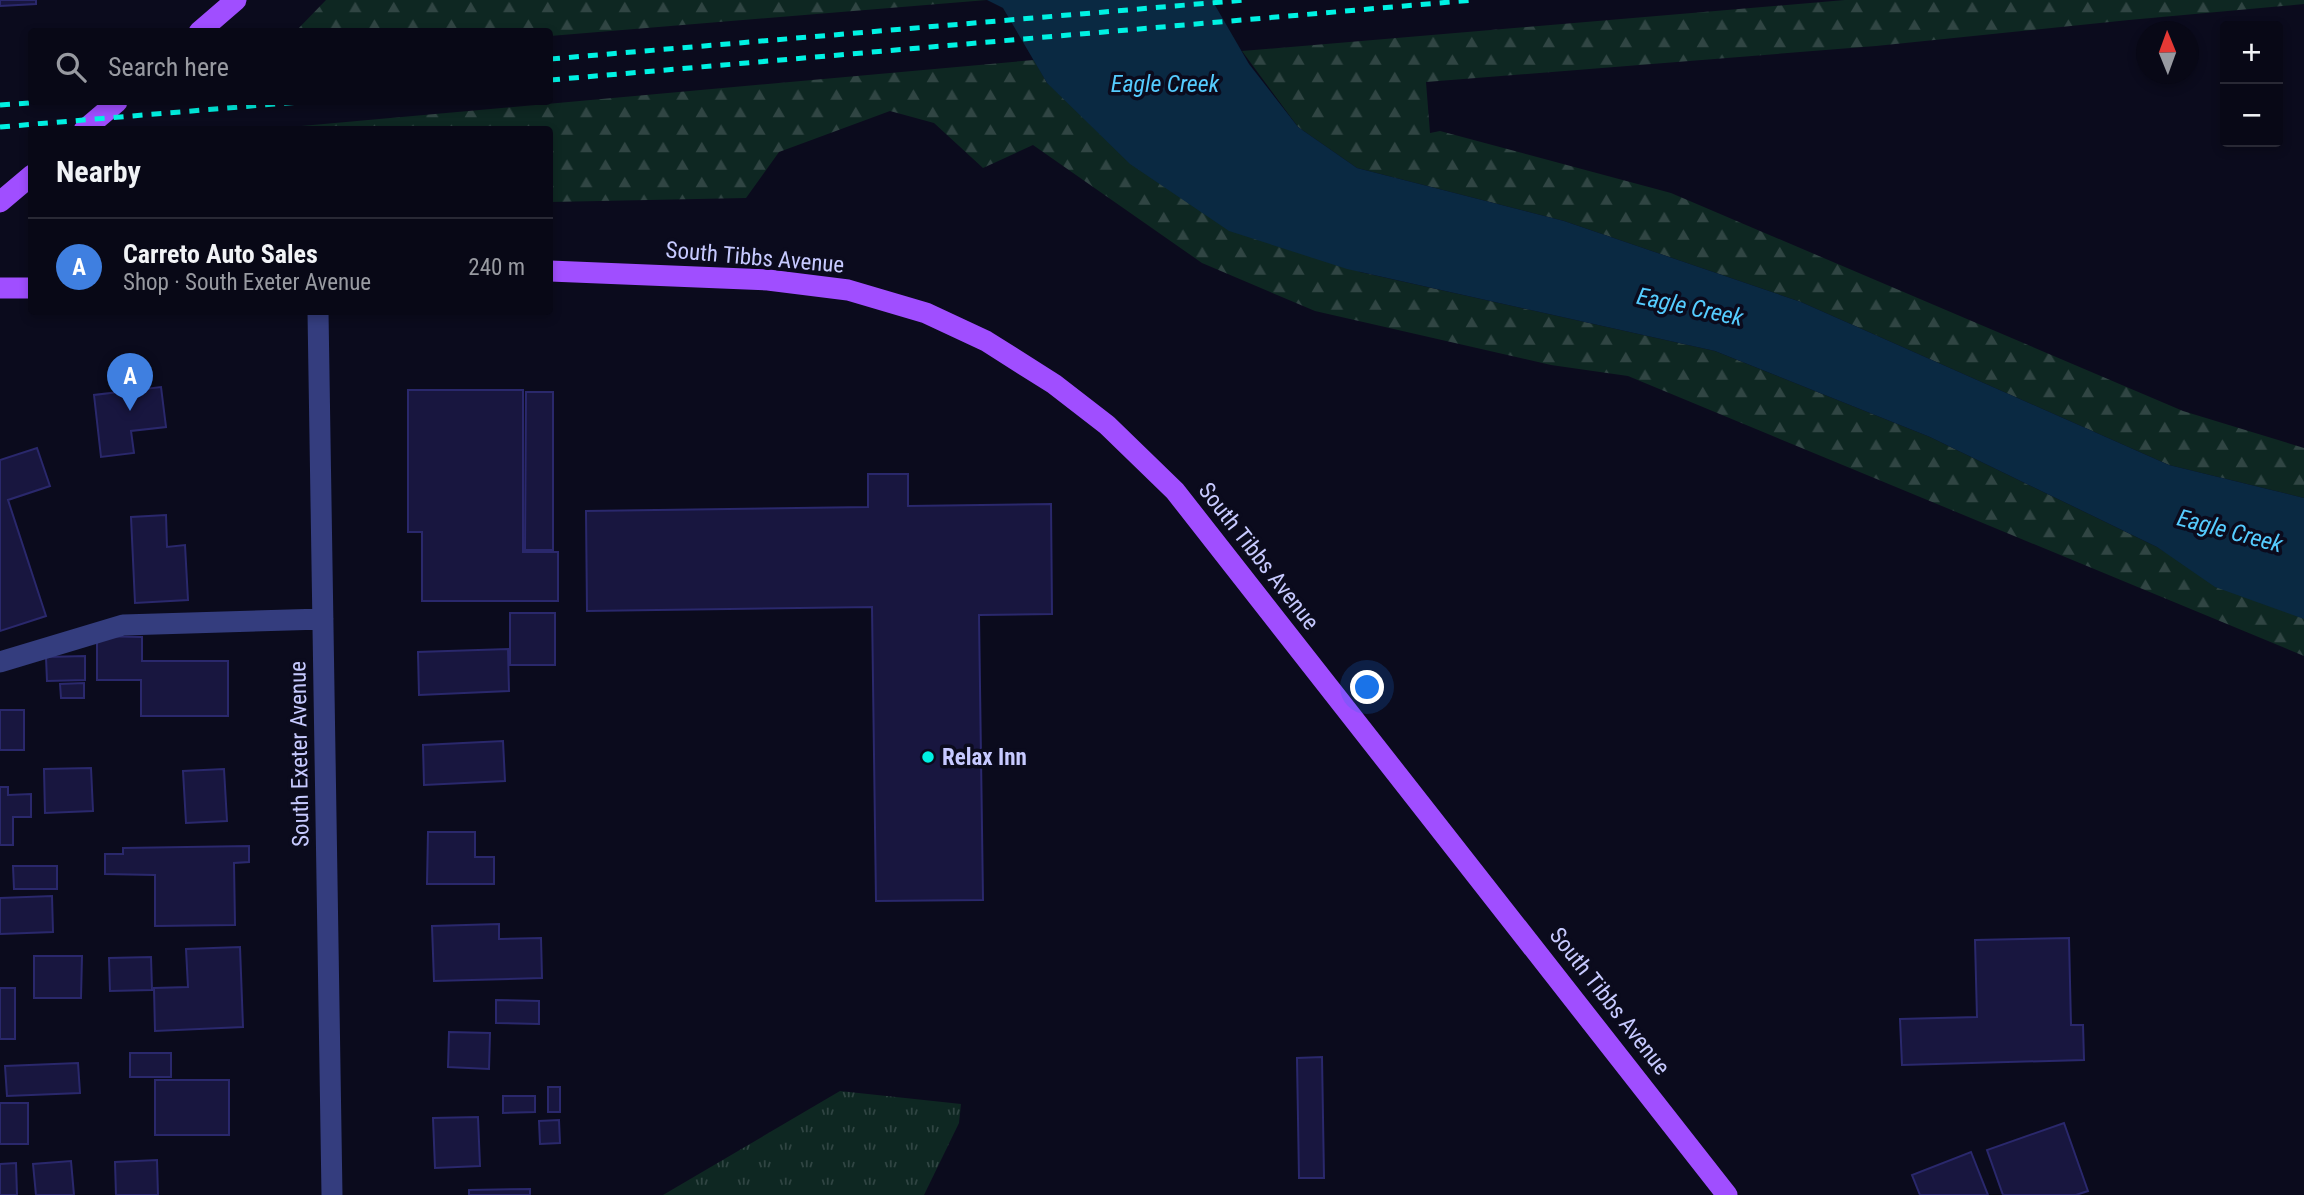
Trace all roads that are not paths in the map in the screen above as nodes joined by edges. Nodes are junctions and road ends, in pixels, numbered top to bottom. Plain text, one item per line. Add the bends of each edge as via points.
1 (236, 0) edge
2 (204, 28) edge
3 (113, 105) edge
4 (89, 126) edge
5 (28, 185) edge
6 (0, 202) edge
7 (553, 271) edge
8 (0, 288) edge
9 (28, 288) edge
10 (318, 315) edge
11 (324, 619) junction
12 (0, 662) edge
13 (332, 1195) edge
14 (1727, 1195) edge

1 - 2 main road
3 - 4 main road
5 - 6 main road
7 - 14 main road, South Tibbs Avenue via 768,280 863,293 970,333 1036,372 1093,414 1175,491
8 - 9 main road
10 - 11 street, South Exeter Avenue
11 - 12 street via 123,625
11 - 13 street, South Exeter Avenue

